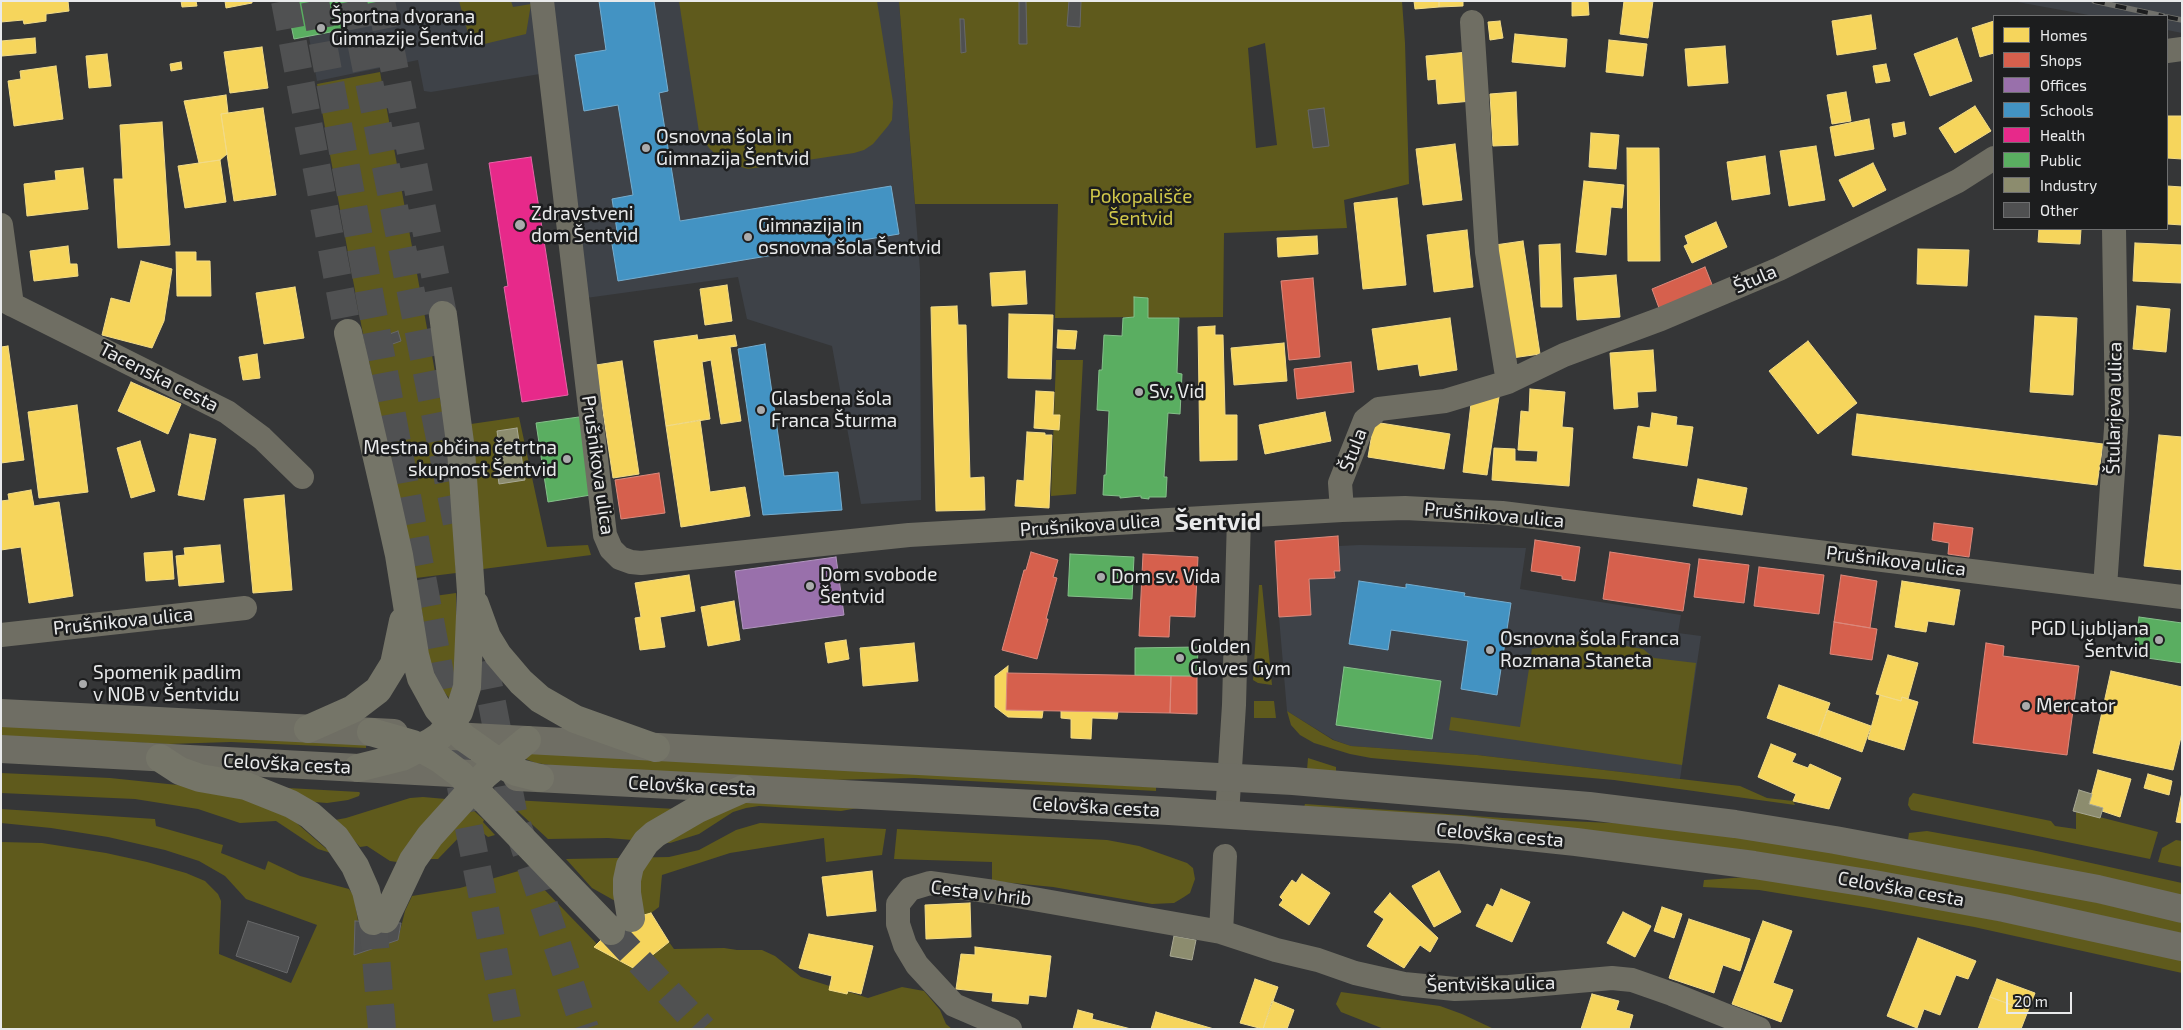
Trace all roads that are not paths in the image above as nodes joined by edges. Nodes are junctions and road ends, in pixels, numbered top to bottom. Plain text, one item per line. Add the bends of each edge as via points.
1 (542, 1) edge
2 (1472, 22) dead end
3 (2182, 49) edge
4 (2168, 51) edge
5 (1993, 159) edge
6 (1, 225) edge
7 (2114, 230) edge
8 (7, 302) edge
9 (443, 315) tunnel mouth
10 (348, 332) tunnel mouth
11 (1508, 382) junction
12 (302, 476) dead end
13 (1342, 510) junction
14 (1239, 516) junction
15 (470, 581) junction
16 (2105, 587) junction
17 (404, 590) junction
18 (2182, 596) edge
19 (245, 608) dead end
20 (1, 635) edge
21 (1, 713) edge
22 (308, 729) junction
23 (371, 732) joint
24 (444, 736) junction
25 (527, 740) junction
26 (656, 748) junction
27 (1, 749) edge
28 (160, 758) junction
29 (358, 768) junction
30 (479, 775) junction
31 (540, 778) joint
32 (1230, 778) junction
33 (743, 789) junction
34 (1227, 815) junction
35 (1225, 856) dead end
36 (2182, 909) edge
37 (1221, 932) junction
38 (2182, 947) edge
39 (1010, 1029) edge
40 (1759, 1029) edge

1 - 14 street, Prušnikova ulica via 604,536 620,558 641,563 909,535
2 - 11 street via 1487,252
3 - 4 street
5 - 11 street, Štula via 1958,181 1778,269 1661,319 1564,355
6 - 8 street
7 - 16 street, Štularjeva ulica via 2117,414
8 - 12 street, Tacenska cesta via 227,412 262,438
9 - 15 highway via 461,450
10 - 17 highway
11 - 13 street, Štula via 1445,401 1379,409 1365,420 1340,483
13 - 14 street, Prušnikova ulica
13 - 16 street, Prušnikova ulica via 1405,508 1502,513
14 - 32 street
15 - 24 highway via 467,688 461,707
15 - 26 highway via 483,628 492,646 535,694 575,719
16 - 18 street, Prušnikova ulica
17 - 22 highway via 394,664 378,690 353,710
17 - 24 highway via 421,678
19 - 20 street, Prušnikova ulica
21 - 22 main road, Celovška cesta
22 - 23 main road, Celovška cesta
23 - 24 highway via 394,737
24 - 25 main road, Celovška cesta
24 - 29 highway via 382,763
24 - 30 highway
24 - 30 highway
25 - 26 main road, Celovška cesta
25 - 30 highway
26 - 32 main road, Celovška cesta
27 - 28 main road, Celovška cesta
28 - 29 main road, Celovška cesta
28 - 30 highway via 180,771 246,786 291,804 321,824 345,850 380,913 413,860
29 - 30 main road, Celovška cesta
30 - 31 highway via 516,772
30 - 33 highway via 515,831 561,879 623,914 630,866 646,842 698,809
31 - 33 main road, Celovška cesta
32 - 34 street
32 - 36 main road, Celovška cesta via 1496,797 1735,824 1967,864
33 - 34 main road, Celovška cesta
34 - 38 main road, Celovška cesta via 1472,831 1754,865 2004,908
35 - 37 street
37 - 39 street, Cesta v hrib via 930,883 910,889 898,904 898,924 917,965 954,1005
37 - 40 street, Šentviška ulica via 1354,973 1404,984 1455,989 1612,978 1632,980

